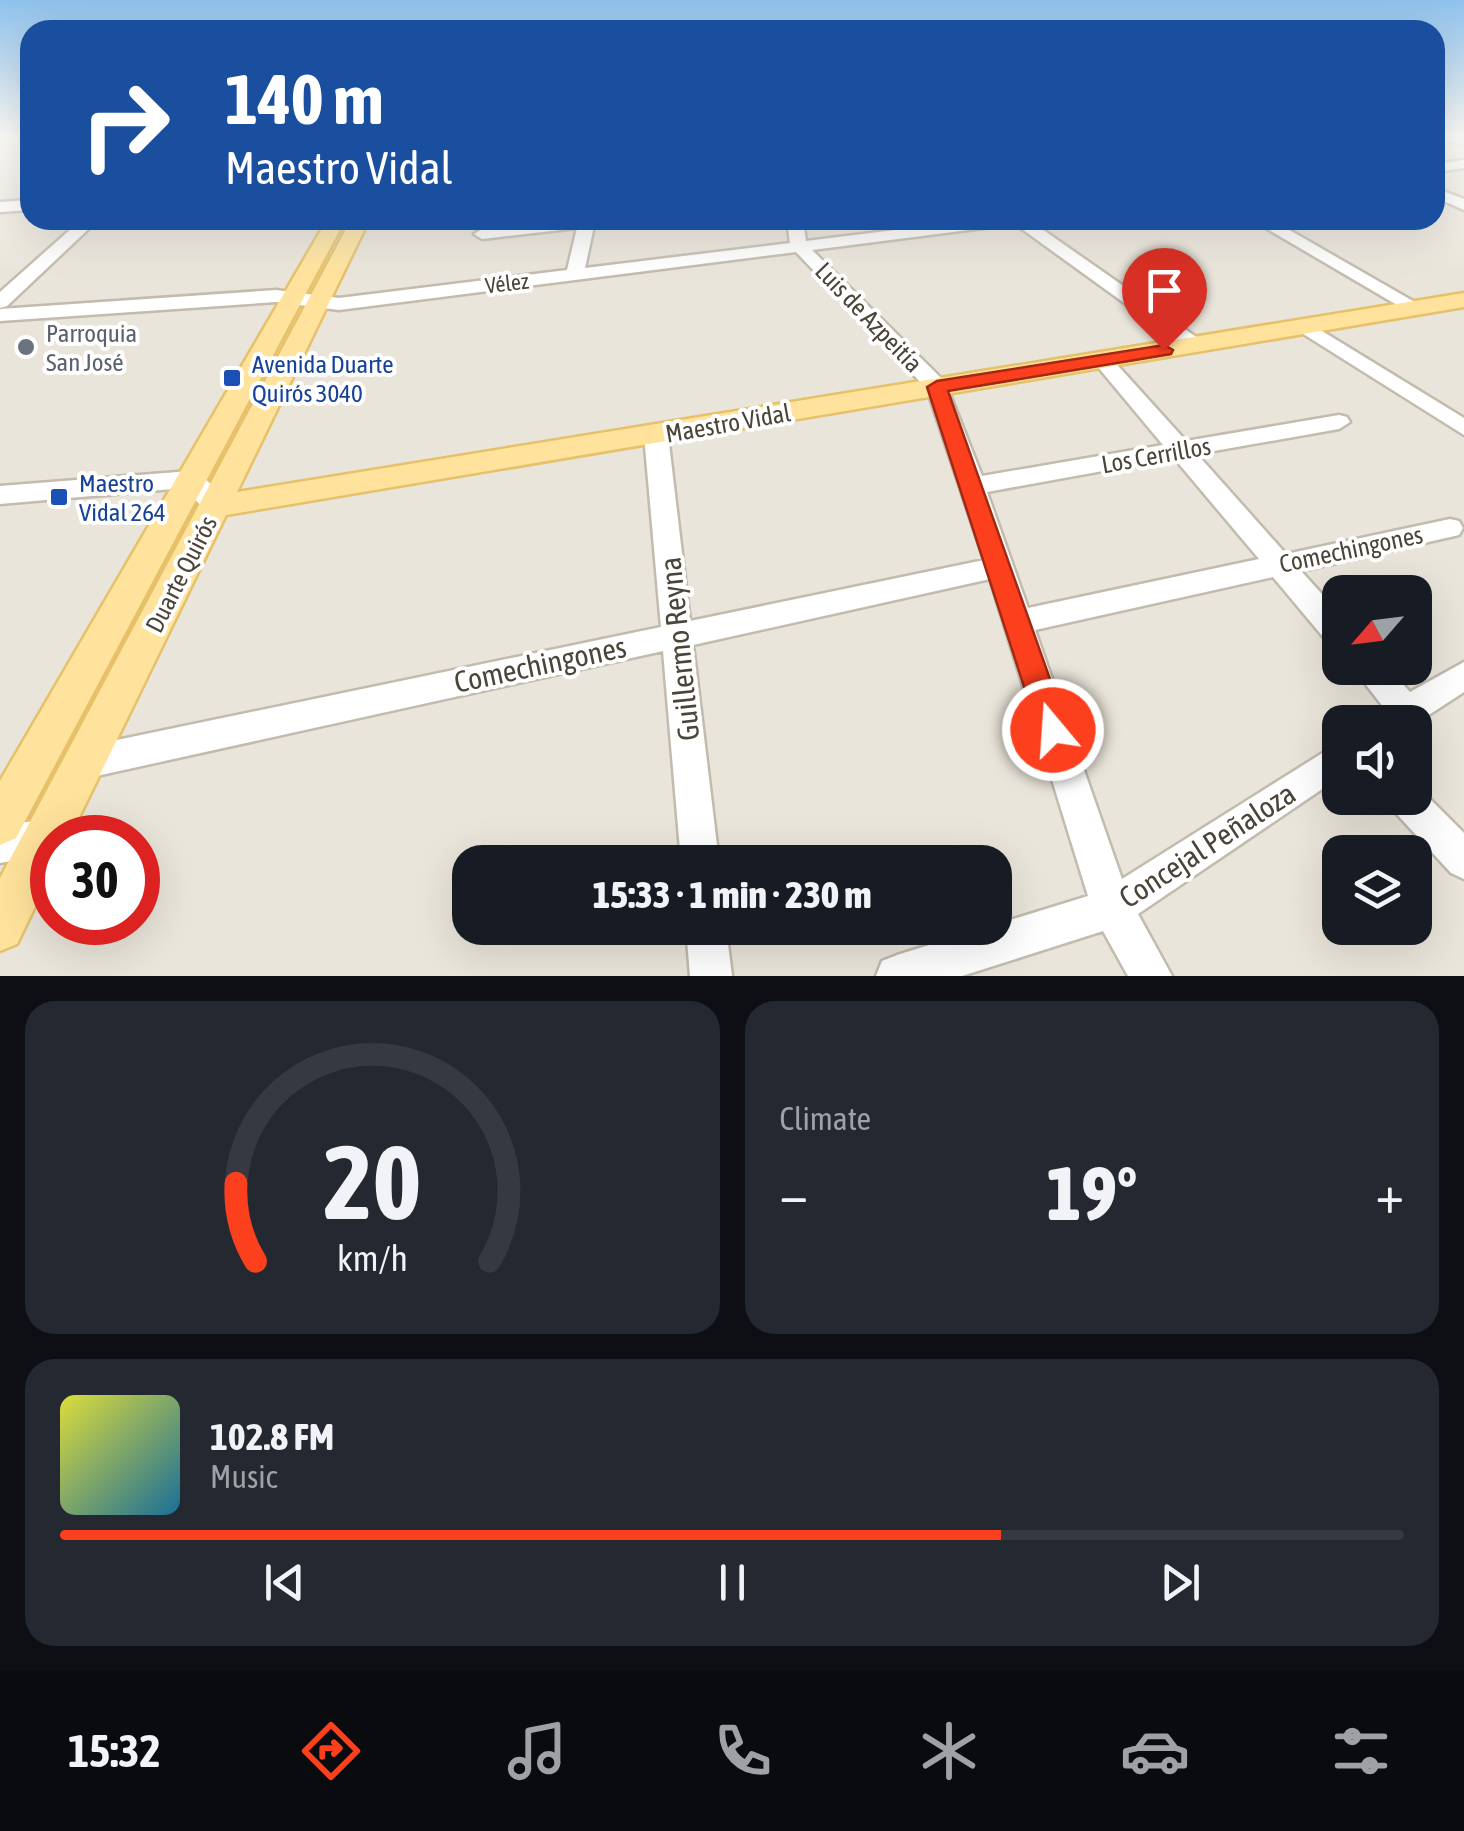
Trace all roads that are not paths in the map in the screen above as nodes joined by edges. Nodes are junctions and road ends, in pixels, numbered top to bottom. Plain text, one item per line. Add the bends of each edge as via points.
1 (79, 230) edge
2 (332, 230) edge
3 (353, 230) edge
4 (514, 230) edge
5 (585, 230) edge
6 (795, 230) edge
7 (933, 230) edge
8 (1030, 230) edge
9 (1278, 230) edge
10 (482, 234) dead end
11 (800, 246) junction
12 (574, 275) junction
13 (304, 300) junction
14 (1464, 300) edge
15 (0, 302) edge
16 (1416, 308) junction
17 (0, 315) edge
18 (1304, 326) junction
19 (1195, 345) junction
20 (1103, 361) junction
21 (937, 387) junction
22 (1338, 422) dead end
23 (1464, 428) edge
24 (656, 436) junction
25 (1180, 452) junction
26 (974, 486) junction
27 (203, 492) junction
28 (0, 495) edge
29 (1450, 528) dead end
30 (1278, 564) junction
31 (998, 567) junction
32 (1322, 614) edge
33 (1018, 622) junction
34 (679, 634) junction
35 (1464, 674) edge
36 (1417, 705) edge
37 (83, 762) junction
38 (1322, 770) edge
39 (56, 815) edge
40 (1422, 815) edge
41 (0, 823) edge
42 (30, 841) edge
43 (0, 844) edge
44 (698, 845) edge
45 (1464, 860) edge
46 (30, 867) edge
47 (1112, 908) junction
48 (0, 927) edge
49 (708, 945) edge
50 (711, 976) edge
51 (897, 976) edge
52 (1151, 976) edge

1 - 15 street
2 - 13 main road, Duarte Quirós
3 - 13 main road, Duarte Quirós
4 - 10 street
5 - 12 street
6 - 11 street, Luis de Azpeitía
7 - 11 street, Vélez
8 - 19 street
9 - 16 street
11 - 12 street, Vélez
11 - 21 street, Luis de Azpeitía
12 - 13 street, Vélez
13 - 17 street, Vélez
13 - 27 main road, Duarte Quirós
13 - 27 main road, Duarte Quirós
14 - 16 main road, Maestro Vidal
16 - 18 main road, Maestro Vidal
18 - 19 main road, Maestro Vidal
18 - 23 street
19 - 20 main road, Maestro Vidal
20 - 21 main road, Maestro Vidal
20 - 25 street
21 - 24 main road, Maestro Vidal
21 - 26 street, Luis de Azpeitía
22 - 25 street, Los Cerrillos
24 - 27 main road, Maestro Vidal
24 - 34 street, Guillermo Reyna
25 - 26 street, Los Cerrillos
25 - 30 street
26 - 31 street, Luis de Azpeitía
27 - 28 street, Maestro Vidal
27 - 37 main road, Duarte Quirós
27 - 41 main road, Duarte Quirós
29 - 30 street, Comechingones
30 - 32 street
30 - 33 street, Comechingones
31 - 33 street, Luis de Azpeitía
31 - 34 street, Comechingones
33 - 47 street, Luis de Azpeitía
34 - 37 street, Comechingones
34 - 44 street, Guillermo Reyna
35 - 36 street
37 - 39 main road, Duarte Quirós
38 - 47 street, Concejal Peñaloza
40 - 45 street
42 - 43 street
46 - 48 main road, Duarte Quirós
47 - 51 street, Concejal Peñaloza
47 - 52 street, Luis de Azpeitía
49 - 50 street

